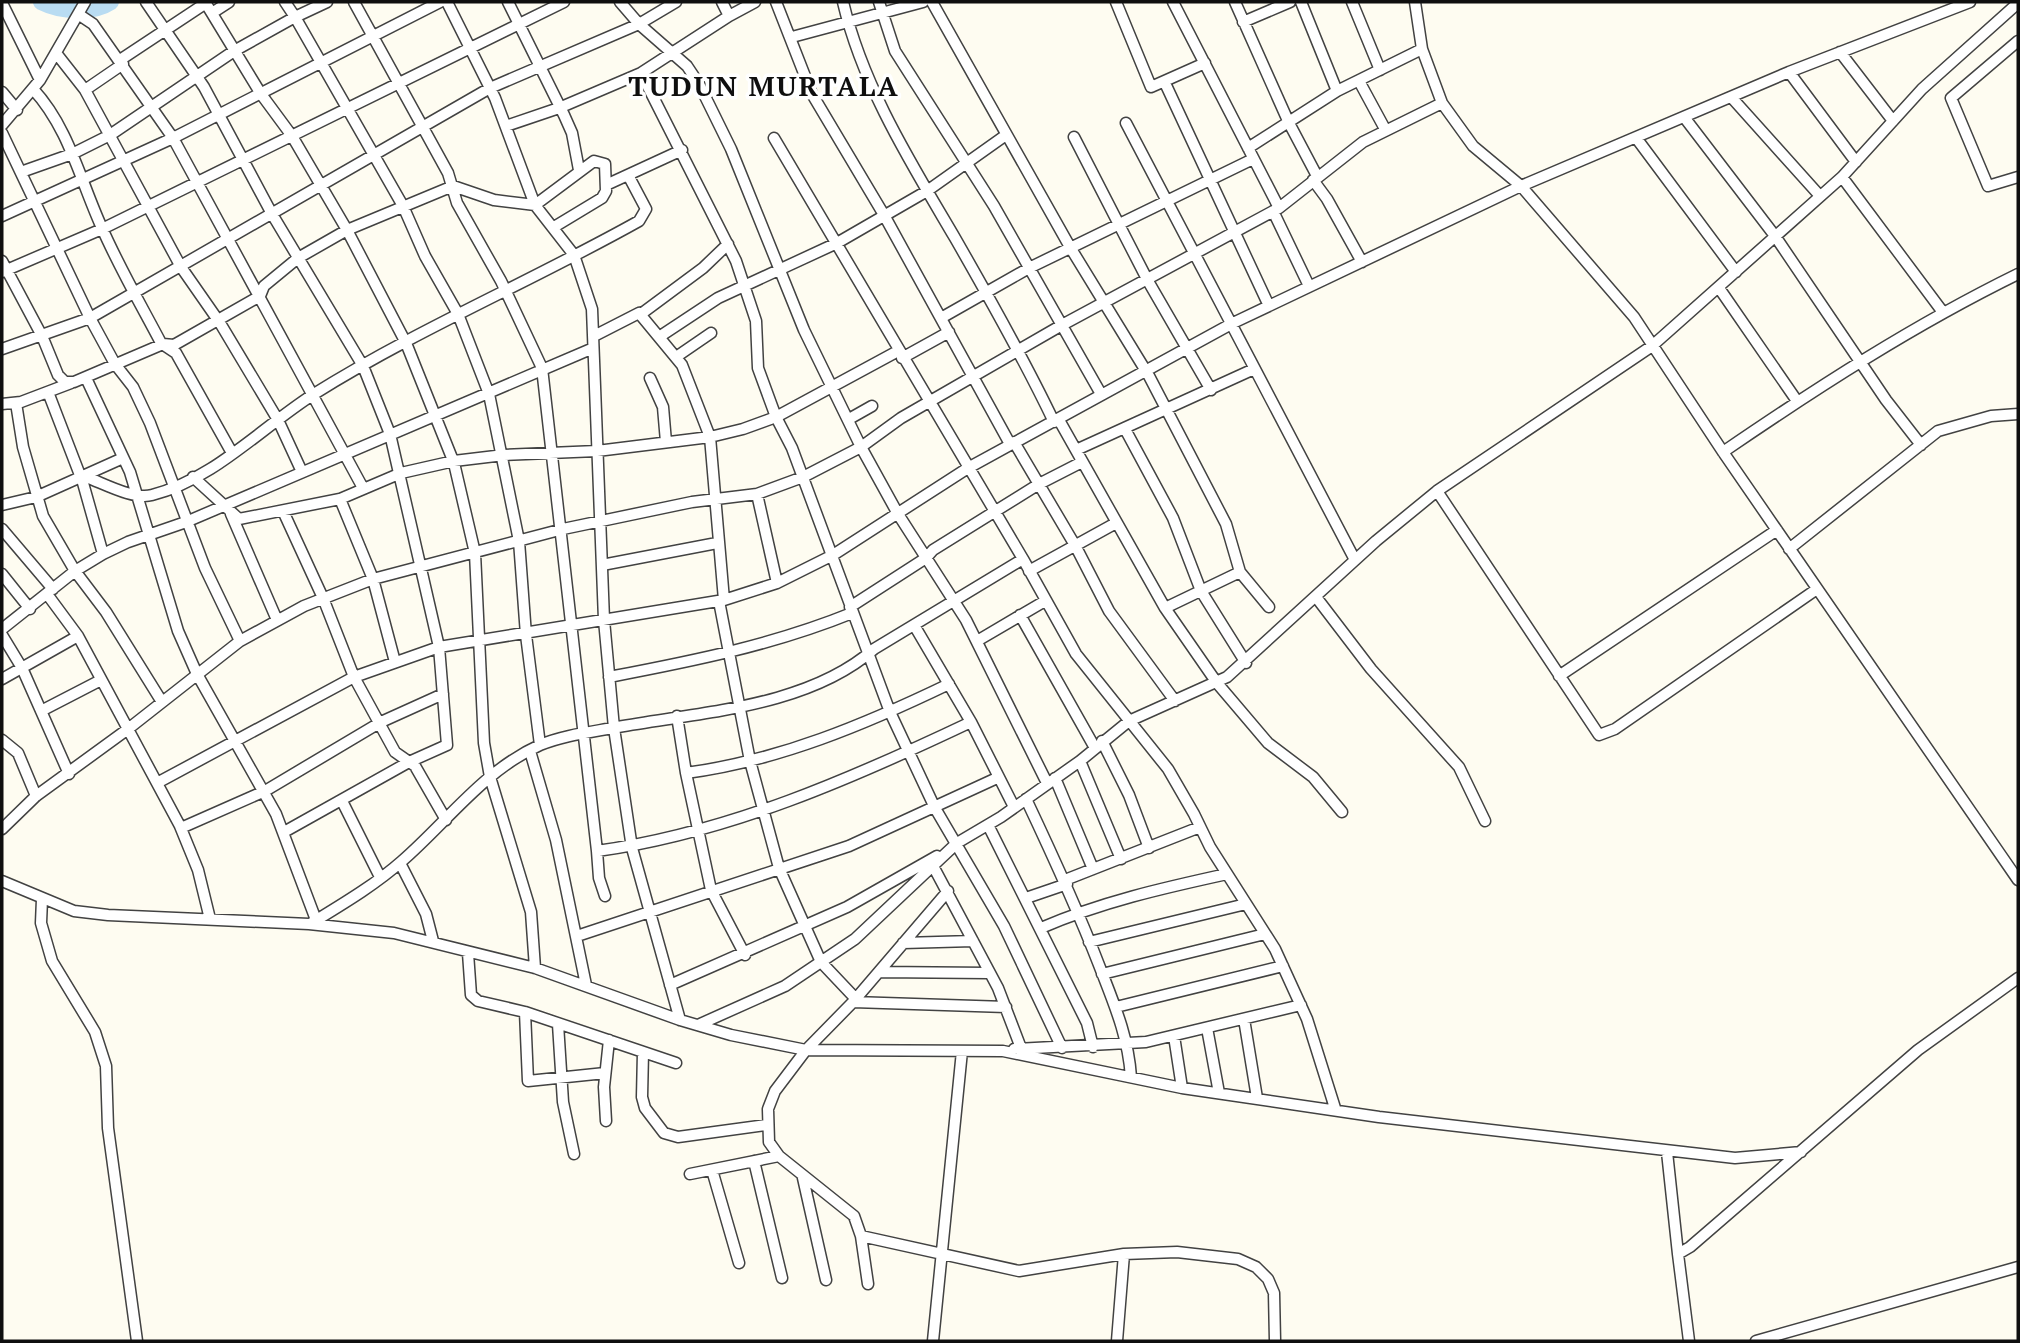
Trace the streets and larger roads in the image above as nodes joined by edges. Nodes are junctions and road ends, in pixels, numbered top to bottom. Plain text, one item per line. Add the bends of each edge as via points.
1 (146, 2) edge
2 (206, 2) edge
3 (229, 2) edge
4 (285, 2) edge
5 (327, 2) edge
6 (354, 2) edge
7 (440, 2) edge
8 (447, 2) edge
9 (508, 2) edge
10 (564, 2) edge
11 (620, 2) edge
12 (676, 2) edge
13 (722, 2) edge
14 (755, 2) edge
15 (776, 2) edge
16 (843, 2) edge
17 (923, 2) edge
18 (932, 2) edge
19 (1116, 2) edge
20 (1173, 2) edge
21 (1235, 2) edge
22 (1290, 2) edge
23 (1301, 2) edge
24 (1352, 2) edge
25 (1415, 2) edge
26 (1970, 2) edge
27 (2018, 3) edge
28 (2, 7) edge
29 (880, 7) edge
30 (81, 9) edge
31 (212, 13) junction
32 (729, 16) junction
33 (295, 18) junction
34 (847, 21) junction
35 (1243, 22) junction
36 (518, 24) junction
37 (639, 24) junction
38 (165, 28) junction
39 (792, 37) junction
40 (373, 38) junction
41 (2018, 41) edge
42 (469, 47) junction
43 (1422, 49) junction
44 (234, 51) junction
45 (1840, 52) junction
46 (56, 53) junction
47 (671, 53) junction
48 (121, 62) junction
49 (324, 64) junction
50 (1205, 64) junction
51 (539, 65) junction
52 (1380, 70) junction
53 (1789, 72) junction
54 (642, 73) junction
55 (196, 75) junction
56 (40, 80) junction
57 (1359, 80) junction
58 (1165, 83) junction
59 (398, 84) junction
60 (490, 88) junction
61 (33, 89) junction
62 (85, 90) junction
63 (1337, 91) junction
64 (2, 92) edge
65 (261, 94) junction
66 (1732, 98) junction
67 (1442, 103) junction
68 (151, 106) junction
69 (346, 107) junction
70 (559, 108) junction
71 (17, 110) junction
72 (219, 113) junction
73 (1684, 117) junction
74 (1893, 121) junction
75 (1126, 123) dead end
76 (1289, 123) junction
77 (2, 125) edge
78 (421, 125) junction
79 (506, 126) junction
80 (1385, 129) junction
81 (2, 133) edge
82 (110, 135) junction
83 (1006, 135) junction
84 (292, 136) junction
85 (1074, 137) dead end
86 (173, 138) junction
87 (774, 138) dead end
88 (1637, 139) junction
89 (1248, 148) junction
90 (682, 150) junction
91 (72, 155) junction
92 (376, 155) junction
93 (242, 158) junction
94 (1253, 159) junction
95 (126, 160) junction
96 (1857, 162) junction
97 (965, 164) junction
98 (579, 170) junction
99 (21, 172) junction
100 (628, 175) junction
101 (1842, 177) junction
102 (2018, 177) edge
103 (1315, 178) junction
104 (1210, 179) junction
105 (82, 180) junction
106 (196, 180) junction
107 (320, 186) junction
108 (453, 186) junction
109 (606, 186) junction
110 (1521, 186) junction
111 (927, 191) junction
112 (1821, 196) junction
113 (36, 202) junction
114 (1166, 202) junction
115 (148, 205) junction
116 (535, 205) junction
117 (402, 206) junction
118 (1276, 209) junction
119 (272, 214) junction
120 (884, 215) junction
121 (2, 216) edge
122 (1119, 224) junction
123 (554, 227) junction
124 (102, 229) junction
125 (347, 230) junction
126 (1235, 232) junction
127 (1775, 236) junction
128 (229, 240) junction
129 (837, 243) junction
130 (728, 244) junction
131 (56, 247) junction
132 (1070, 247) junction
133 (1194, 254) junction
134 (574, 255) junction
135 (298, 258) junction
136 (1362, 262) junction
137 (4, 267) edge
138 (181, 267) junction
139 (1029, 268) junction
140 (779, 271) junction
141 (1736, 272) junction
142 (2018, 274) edge
143 (1148, 281) junction
144 (746, 286) junction
145 (1310, 286) junction
146 (1719, 288) junction
147 (505, 290) junction
148 (985, 290) junction
149 (135, 294) junction
150 (260, 296) junction
151 (1105, 302) junction
152 (1269, 306) junction
153 (1942, 312) junction
154 (458, 314) junction
155 (641, 314) junction
156 (90, 318) junction
157 (941, 318) junction
158 (218, 321) junction
159 (1233, 323) junction
160 (1062, 325) junction
161 (949, 332) junction
162 (711, 333) dead end
163 (42, 336) junction
164 (594, 336) junction
165 (659, 337) junction
166 (163, 344) junction
167 (405, 344) junction
168 (1189, 346) junction
169 (1652, 346) junction
170 (2, 349) edge
171 (591, 349) junction
172 (1020, 351) junction
173 (900, 355) junction
174 (676, 357) junction
175 (1861, 360) junction
176 (115, 364) junction
177 (363, 366) junction
178 (542, 368) junction
179 (1254, 369) junction
180 (1144, 370) junction
181 (974, 376) junction
182 (86, 378) junction
183 (650, 378) dead end
184 (74, 382) junction
185 (834, 386) junction
186 (1211, 390) junction
187 (48, 392) junction
188 (489, 394) junction
189 (1101, 394) junction
190 (313, 395) junction
191 (929, 401) junction
192 (1797, 401) junction
193 (16, 403) junction
194 (2, 404) edge
195 (872, 406) dead end
196 (1167, 410) junction
197 (2018, 414) edge
198 (436, 416) junction
199 (776, 417) junction
200 (849, 419) junction
201 (278, 420) junction
202 (1057, 421) junction
203 (1125, 429) junction
204 (390, 434) junction
205 (710, 436) junction
206 (666, 442) junction
207 (1012, 443) junction
208 (1921, 445) junction
209 (861, 447) junction
210 (1076, 450) junction
211 (597, 451) junction
212 (1723, 452) junction
213 (232, 453) junction
214 (345, 453) junction
215 (553, 453) junction
216 (503, 455) junction
217 (123, 458) junction
218 (454, 461) junction
219 (1082, 461) junction
220 (968, 468) junction
221 (302, 472) junction
222 (401, 473) junction
223 (193, 477) junction
224 (803, 477) junction
225 (84, 478) junction
226 (1038, 484) junction
227 (363, 488) junction
228 (173, 489) junction
229 (1437, 491) junction
230 (136, 494) junction
231 (757, 494) junction
232 (36, 497) junction
233 (340, 499) junction
234 (716, 500) junction
235 (2, 505) edge
236 (227, 505) junction
237 (283, 511) junction
238 (994, 512) junction
239 (898, 514) junction
240 (186, 522) junction
241 (600, 522) junction
242 (1116, 523) junction
243 (2, 529) edge
244 (563, 529) junction
245 (1777, 530) junction
246 (147, 535) junction
247 (519, 541) junction
248 (717, 543) junction
249 (1076, 547) junction
250 (1789, 549) junction
251 (475, 553) junction
252 (103, 554) junction
253 (832, 555) junction
254 (926, 558) junction
255 (1023, 559) junction
256 (1355, 560) junction
257 (602, 565) junction
258 (422, 566) junction
259 (75, 571) junction
260 (1029, 571) junction
261 (1240, 572) junction
262 (2, 574) edge
263 (373, 579) junction
264 (778, 583) junction
265 (1817, 589) junction
266 (1201, 591) junction
267 (50, 592) junction
268 (1316, 597) junction
269 (323, 598) junction
270 (722, 600) junction
271 (1045, 601) junction
272 (956, 603) junction
273 (1269, 607) dead end
274 (1165, 608) junction
275 (30, 610) junction
276 (851, 610) junction
277 (1020, 615) junction
278 (277, 620) junction
279 (604, 620) junction
280 (572, 624) junction
281 (914, 625) junction
282 (2, 629) edge
283 (2, 635) edge
284 (526, 635) junction
285 (78, 636) junction
286 (478, 640) junction
287 (240, 641) junction
288 (977, 641) junction
289 (439, 647) junction
290 (727, 654) junction
291 (867, 656) junction
292 (395, 662) junction
293 (1246, 663) junction
294 (22, 668) junction
295 (197, 674) junction
296 (1559, 676) junction
297 (354, 677) junction
298 (609, 677) junction
299 (2, 679) edge
300 (102, 680) junction
301 (949, 684) junction
302 (1217, 684) junction
303 (443, 694) junction
304 (1175, 701) junction
305 (162, 702) junction
306 (738, 705) junction
307 (41, 711) junction
308 (890, 712) junction
309 (677, 716) junction
310 (1129, 720) junction
311 (381, 722) junction
312 (971, 722) junction
313 (614, 728) junction
314 (128, 729) junction
315 (582, 733) junction
316 (235, 738) junction
317 (2, 740) edge
318 (540, 745) junction
319 (1098, 745) junction
320 (530, 751) junction
321 (908, 752) junction
322 (750, 761) junction
323 (1080, 761) junction
324 (409, 762) junction
325 (686, 772) junction
326 (69, 774) junction
327 (490, 777) junction
328 (997, 778) junction
329 (1051, 781) junction
330 (157, 783) junction
331 (265, 791) junction
332 (36, 796) junction
333 (1026, 799) junction
334 (342, 801) junction
335 (1014, 807) junction
336 (935, 808) junction
337 (764, 809) junction
338 (1342, 812) dead end
339 (446, 820) junction
340 (1485, 821) dead end
341 (988, 825) junction
342 (1200, 827) junction
343 (181, 828) junction
344 (2, 829) edge
345 (698, 829) junction
346 (284, 832) junction
347 (957, 843) junction
348 (632, 848) junction
349 (1149, 848) junction
350 (597, 852) junction
351 (946, 852) junction
352 (1121, 859) junction
353 (400, 863) junction
354 (933, 864) junction
355 (779, 868) junction
356 (1093, 869) junction
357 (1227, 874) junction
358 (380, 877) junction
359 (2018, 880) edge
360 (2, 881) edge
361 (1066, 882) junction
362 (711, 890) junction
363 (948, 891) junction
364 (605, 896) dead end
365 (1026, 898) junction
366 (42, 899) junction
367 (1246, 904) junction
368 (648, 912) junction
369 (1078, 912) junction
370 (210, 919) junction
371 (313, 922) junction
372 (806, 925) junction
373 (1041, 928) junction
374 (1265, 934) junction
375 (578, 936) junction
376 (433, 941) junction
377 (972, 941) junction
378 (1090, 942) junction
379 (903, 943) junction
380 (468, 953) junction
381 (745, 955) junction
382 (821, 962) junction
383 (1283, 966) junction
384 (535, 968) junction
385 (878, 972) junction
386 (989, 973) junction
387 (1102, 974) junction
388 (2018, 978) edge
389 (586, 985) junction
390 (670, 985) junction
391 (855, 1000) junction
392 (1301, 1005) junction
393 (1006, 1007) junction
394 (1116, 1007) junction
395 (525, 1012) junction
396 (1244, 1019) junction
397 (680, 1020) junction
398 (558, 1024) junction
399 (698, 1025) junction
400 (1207, 1028) junction
401 (1174, 1036) junction
402 (609, 1040) junction
403 (1129, 1044) junction
404 (1093, 1047) junction
405 (1021, 1048) junction
406 (1062, 1048) junction
407 (806, 1050) junction
408 (962, 1051) junction
409 (1003, 1051) junction
410 (643, 1052) junction
411 (677, 1063) dead end
412 (605, 1073) junction
413 (561, 1077) junction
414 (1131, 1077) junction
415 (1182, 1087) junction
416 (1219, 1093) junction
417 (1257, 1098) junction
418 (1335, 1108) junction
419 (606, 1121) dead end
420 (766, 1125) junction
421 (1667, 1152) junction
422 (1801, 1152) junction
423 (574, 1154) dead end
424 (779, 1157) junction
425 (754, 1161) junction
426 (712, 1170) junction
427 (690, 1174) dead end
428 (803, 1178) junction
429 (861, 1236) junction
430 (944, 1252) junction
431 (1124, 1254) junction
432 (1678, 1254) junction
433 (739, 1263) dead end
434 (2018, 1267) edge
435 (782, 1278) dead end
436 (826, 1280) dead end
437 (868, 1284) dead end
438 (137, 1341) edge
439 (933, 1341) edge
440 (1117, 1341) edge
441 (1275, 1341) edge
442 (1689, 1341) edge
443 (1756, 1341) edge

1 - 38 street
2 - 31 street
2 - 38 street
3 - 31 street
4 - 33 street
5 - 33 street
6 - 40 street
7 - 40 street
8 - 42 street
9 - 36 street
10 - 36 street
11 - 37 street
12 - 37 street
13 - 32 street
14 - 32 street
15 - 39 street
16 - 34 street
17 - 29 street
18 - 83 street
19 - 58 street via 1149,86
20 - 50 street
21 - 35 street
22 - 35 street
23 - 63 street
24 - 52 street
25 - 43 street
26 - 45 street
27 - 74 street
28 - 56 street
29 - 34 street
29 - 97 street via 895,51
30 - 46 street
30 - 48 street
31 - 44 street
32 - 47 street
33 - 44 street
33 - 49 street
34 - 39 street
34 - 111 street via 869,79
35 - 76 street
36 - 42 street
36 - 51 street
37 - 47 street
37 - 51 street
38 - 48 street
38 - 55 street
39 - 120 street via 813,94
40 - 49 street
40 - 59 street
41 - 102 street via 1951,98 1988,186
42 - 59 street
42 - 60 street
43 - 52 street
43 - 67 street
44 - 55 street
44 - 65 street
45 - 53 street
45 - 74 street
46 - 56 street
46 - 62 street
47 - 54 street
47 - 140 street via 699,84 731,149
48 - 62 street
48 - 68 street
49 - 65 street
49 - 69 street
50 - 58 street
50 - 89 street
51 - 60 street
51 - 70 street
52 - 57 street
53 - 66 street
53 - 96 street
54 - 70 street
54 - 90 street
55 - 68 street
55 - 72 street
56 - 61 street
57 - 63 street
57 - 80 street
58 - 104 street
59 - 69 street
59 - 78 street
60 - 78 street
60 - 79 street
61 - 71 street
61 - 91 street via 52,109
62 - 82 street
63 - 76 street
64 - 71 street
65 - 72 street
65 - 84 street
66 - 73 street
66 - 112 street
67 - 80 street
67 - 110 street via 1473,146
68 - 82 street
68 - 86 street
69 - 84 street
69 - 92 street
70 - 79 street
70 - 98 street via 572,133
71 - 77 street
72 - 86 street
72 - 93 street
73 - 88 street
73 - 127 street
74 - 96 street
75 - 114 street
76 - 89 street
76 - 103 street
78 - 92 street
78 - 108 street
79 - 116 street
80 - 103 street
81 - 99 street
82 - 91 street
82 - 95 street
83 - 97 street
83 - 132 street
84 - 93 street
84 - 107 street
85 - 122 street
86 - 95 street
86 - 106 street
87 - 129 street
88 - 110 street
88 - 141 street
89 - 94 street
90 - 100 street
90 - 130 street
91 - 99 street
91 - 105 street
92 - 107 street
92 - 117 street
93 - 106 street
93 - 119 street
94 - 104 street
94 - 118 street
95 - 105 street
95 - 115 street
96 - 101 street
97 - 111 street
97 - 139 street
98 - 109 street via 600,161 605,164
98 - 116 street
99 - 113 street
100 - 109 street
100 - 134 street via 646,209 644,215
101 - 112 street
101 - 153 street
103 - 118 street
103 - 136 street
104 - 114 street
104 - 126 street
105 - 113 street
105 - 124 street
106 - 115 street
106 - 128 street
107 - 119 street
107 - 125 street
108 - 116 street via 494,200
108 - 117 street
108 - 147 street via 457,203
109 - 123 street via 601,198
110 - 136 street
110 - 169 street via 1634,317
111 - 120 street
111 - 148 street
112 - 127 street
113 - 121 street
113 - 131 street
114 - 122 street
114 - 133 street
115 - 124 street
115 - 138 street
116 - 123 street
117 - 125 street
117 - 154 street
118 - 126 street
118 - 145 street
119 - 128 street
119 - 135 street
120 - 129 street
120 - 157 street
122 - 132 street
122 - 143 street
123 - 134 street
124 - 131 street
124 - 149 street
125 - 135 street
125 - 167 street
126 - 133 street
126 - 152 street
127 - 141 street
127 - 175 street
128 - 138 street
128 - 150 street
129 - 140 street
129 - 173 street
130 - 144 street
130 - 155 street
131 - 137 street
131 - 156 street
132 - 139 street
132 - 151 street
133 - 143 street
133 - 159 street
134 - 147 street
134 - 164 street via 592,309
135 - 150 street via 264,286
135 - 177 street
136 - 145 street
137 - 163 street
138 - 149 street
138 - 158 street
139 - 148 street
139 - 160 street
140 - 144 street
140 - 185 street
141 - 146 street
142 - 153 street
143 - 151 street
143 - 168 street
144 - 165 street via 718,298
144 - 199 street via 755,321 758,368
145 - 152 street
146 - 169 street
146 - 192 street
147 - 154 street
147 - 178 street
148 - 157 street
148 - 172 street
149 - 156 street
149 - 166 street
150 - 158 street
150 - 190 street
151 - 160 street
151 - 180 street
152 - 159 street
153 - 175 street
154 - 167 street
154 - 188 street
155 - 164 street
155 - 165 street
156 - 163 street
156 - 176 street
157 - 161 street
158 - 166 street via 174,345
158 - 201 street
159 - 168 street
159 - 179 street
160 - 172 street
160 - 189 street
161 - 173 street
161 - 181 street
162 - 174 street
163 - 170 street
163 - 184 street via 58,376
164 - 171 street
165 - 174 street
166 - 176 street
166 - 213 street via 176,353
167 - 177 street
167 - 198 street
168 - 180 street
168 - 186 street
169 - 212 street
169 - 229 street
171 - 178 street
171 - 211 street
172 - 181 street
172 - 202 street
173 - 185 street
173 - 191 street
174 - 205 street
175 - 192 street
175 - 208 street
176 - 182 street
176 - 228 street via 133,387 150,423
177 - 190 street
177 - 204 street
178 - 188 street
178 - 215 street
179 - 186 street
179 - 256 street
180 - 189 street
180 - 196 street
181 - 191 street
181 - 207 street
182 - 184 street
182 - 217 street
183 - 206 street via 663,407
184 - 187 street
185 - 199 street
185 - 200 street
186 - 196 street
187 - 193 street
187 - 225 street
188 - 198 street
188 - 216 street
189 - 202 street
190 - 201 street
190 - 214 street
191 - 209 street
191 - 220 street
192 - 212 street
193 - 194 street
193 - 232 street
195 - 200 street
196 - 203 street
196 - 261 street via 1226,524
197 - 208 street via 1951,426
198 - 204 street
198 - 218 street
199 - 205 street
199 - 224 street
200 - 209 street
201 - 213 street
201 - 221 street
202 - 207 street
202 - 210 street
203 - 210 street
203 - 266 street via 1173,519
204 - 214 street
204 - 222 street
205 - 206 street
205 - 234 street
206 - 211 street
207 - 220 street
207 - 226 street
208 - 250 street
209 - 224 street
209 - 239 street
210 - 219 street
211 - 215 street
211 - 241 street
212 - 245 street
213 - 223 street
214 - 221 street
214 - 227 street
215 - 216 street
215 - 244 street
216 - 218 street
216 - 247 street
217 - 225 street
217 - 230 street
218 - 222 street
218 - 251 street
219 - 226 street
219 - 242 street
220 - 238 street
220 - 239 street
221 - 236 street
222 - 227 street
222 - 258 street
223 - 228 street
223 - 236 street
224 - 231 street
224 - 253 street
225 - 230 street
225 - 232 street
225 - 252 street
226 - 238 street
226 - 249 street
227 - 233 street
228 - 230 street via 148,496
228 - 240 street
229 - 256 street
229 - 296 street
230 - 246 street
231 - 234 street
231 - 264 street
232 - 235 street
232 - 259 street
233 - 237 street
233 - 263 street
234 - 241 street
234 - 248 street
236 - 237 street via 239,519
236 - 240 street
236 - 278 street
237 - 269 street
238 - 254 street
238 - 255 street
239 - 253 street
239 - 254 street
240 - 246 street
240 - 287 street
241 - 244 street
241 - 257 street
242 - 249 street
242 - 274 street
243 - 267 street
244 - 247 street
244 - 280 street
245 - 250 street
245 - 296 street
246 - 252 street
246 - 295 street
247 - 251 street
247 - 284 street
248 - 257 street
248 - 270 street
249 - 260 street
249 - 304 street via 1109,611
250 - 265 street
251 - 258 street
251 - 286 street
252 - 259 street
253 - 264 street
253 - 276 street
254 - 272 street
254 - 276 street
255 - 260 street
255 - 272 street
256 - 268 street
257 - 279 street
258 - 263 street
258 - 289 street
259 - 267 street
259 - 305 street
260 - 271 street
261 - 266 street
261 - 273 street
262 - 275 street
263 - 269 street
263 - 292 street
264 - 270 street
265 - 296 street via 1605,735 1594,732
265 - 359 street
266 - 274 street
266 - 293 street
267 - 275 street
267 - 285 street
268 - 293 street
268 - 340 street via 1371,669 1459,767
269 - 278 street
269 - 297 street
270 - 279 street
270 - 290 street
271 - 277 street
271 - 310 street via 1076,654
272 - 281 street
272 - 288 street
274 - 302 street
275 - 282 street
276 - 290 street via 796,635
276 - 291 street
277 - 288 street
277 - 319 street
278 - 287 street
279 - 280 street
279 - 298 street
280 - 284 street
280 - 315 street
281 - 291 street
281 - 301 street
283 - 294 street
284 - 286 street
284 - 318 street
285 - 294 street
285 - 300 street
286 - 289 street
286 - 327 street
287 - 295 street
288 - 329 street
289 - 292 street
289 - 303 street
290 - 298 street
290 - 306 street
291 - 306 street via 811,685
291 - 308 street
292 - 297 street
293 - 302 street
294 - 299 street
294 - 307 street
295 - 305 street
295 - 316 street
297 - 311 street
297 - 316 street
298 - 313 street
300 - 307 street
300 - 314 street
301 - 308 street
301 - 312 street
302 - 304 street
302 - 338 street via 1268,743 1313,777
303 - 311 street
303 - 324 street via 449,742
304 - 310 street
305 - 314 street
306 - 309 street
306 - 322 street
307 - 326 street
308 - 321 street
308 - 322 street
309 - 313 street
309 - 325 street
310 - 319 street
310 - 342 street via 1168,769
311 - 324 street via 395,752
311 - 331 street
312 - 321 street
312 - 328 street
313 - 315 street
313 - 348 street
314 - 326 street
314 - 330 street
315 - 318 street
315 - 350 street
316 - 330 street
316 - 331 street
317 - 332 street via 18,753
318 - 320 street
319 - 323 street
319 - 349 street via 1129,795
320 - 327 street
320 - 375 street
321 - 336 street
321 - 337 street
322 - 325 street
322 - 337 street
323 - 329 street
323 - 352 street
324 - 334 street
324 - 339 street
325 - 345 street
326 - 332 street
327 - 339 street
327 - 384 street via 531,912
328 - 335 street
328 - 336 street
329 - 333 street
329 - 356 street
330 - 343 street
331 - 343 street
331 - 346 street
332 - 344 street
333 - 335 street
333 - 361 street
334 - 346 street
334 - 358 street
335 - 341 street
336 - 347 street
336 - 355 street via 849,846
337 - 345 street
337 - 355 street
339 - 353 street
341 - 347 street
341 - 365 street
342 - 349 street
342 - 357 street
343 - 370 street
345 - 348 street
345 - 362 street
346 - 371 street
347 - 351 street
347 - 406 street via 1004,926
348 - 350 street
348 - 368 street
349 - 352 street
350 - 364 street
351 - 354 street
351 - 372 street
352 - 356 street
353 - 358 street
353 - 376 street via 426,914
354 - 363 street
354 - 382 street via 883,916
355 - 362 street
355 - 372 street
356 - 361 street
357 - 367 street
357 - 369 street via 1137,893
358 - 371 street
360 - 366 street
361 - 365 street
361 - 369 street
362 - 368 street
362 - 381 street
363 - 377 street
363 - 379 street
365 - 373 street
366 - 370 street via 74,911 107,915
366 - 438 street via 41,923 52,961 95,1032 106,1066 108,1128
367 - 374 street
367 - 378 street
368 - 375 street
368 - 390 street
369 - 373 street
369 - 378 street
370 - 371 street
371 - 376 street
372 - 381 street
372 - 382 street
373 - 404 street via 1087,1023
374 - 383 street
374 - 387 street
375 - 389 street
376 - 380 street
377 - 379 street
377 - 386 street
378 - 387 street
379 - 385 street
380 - 384 street
380 - 395 street via 471,995 478,1001
381 - 390 street
382 - 391 street
382 - 399 street via 785,986
383 - 392 street
383 - 394 street
384 - 389 street
385 - 386 street
385 - 391 street
386 - 393 street
387 - 394 street
388 - 422 street via 1918,1050
389 - 397 street
390 - 397 street
391 - 393 street
391 - 407 street
392 - 396 street
392 - 418 street
393 - 405 street
394 - 403 street
395 - 398 street
395 - 413 street via 526,1079 531,1083
396 - 400 street
396 - 417 street
397 - 399 street
398 - 402 street
398 - 413 street
399 - 407 street
400 - 401 street
400 - 416 street
401 - 403 street
401 - 415 street
402 - 410 street
402 - 412 street
403 - 404 street
403 - 414 street
404 - 406 street
405 - 406 street
405 - 409 street
407 - 408 street
407 - 420 street via 775,1091
408 - 409 street
408 - 430 street
409 - 414 street
410 - 411 street
410 - 420 street via 642,1097 664,1133 678,1137
412 - 413 street
412 - 419 street
413 - 423 street
414 - 415 street
415 - 416 street
416 - 417 street
417 - 418 street
418 - 421 street
420 - 424 street via 769,1142
421 - 422 street via 1735,1158
421 - 432 street
422 - 432 street
424 - 425 street
424 - 428 street
425 - 426 street
425 - 435 street
426 - 427 street
426 - 433 street
428 - 429 street via 847,1207
428 - 436 street
429 - 430 street
429 - 437 street
430 - 431 street via 1019,1271
430 - 439 street
431 - 440 street
431 - 441 street via 1177,1252 1238,1259 1256,1267 1274,1293
432 - 442 street
434 - 443 street

